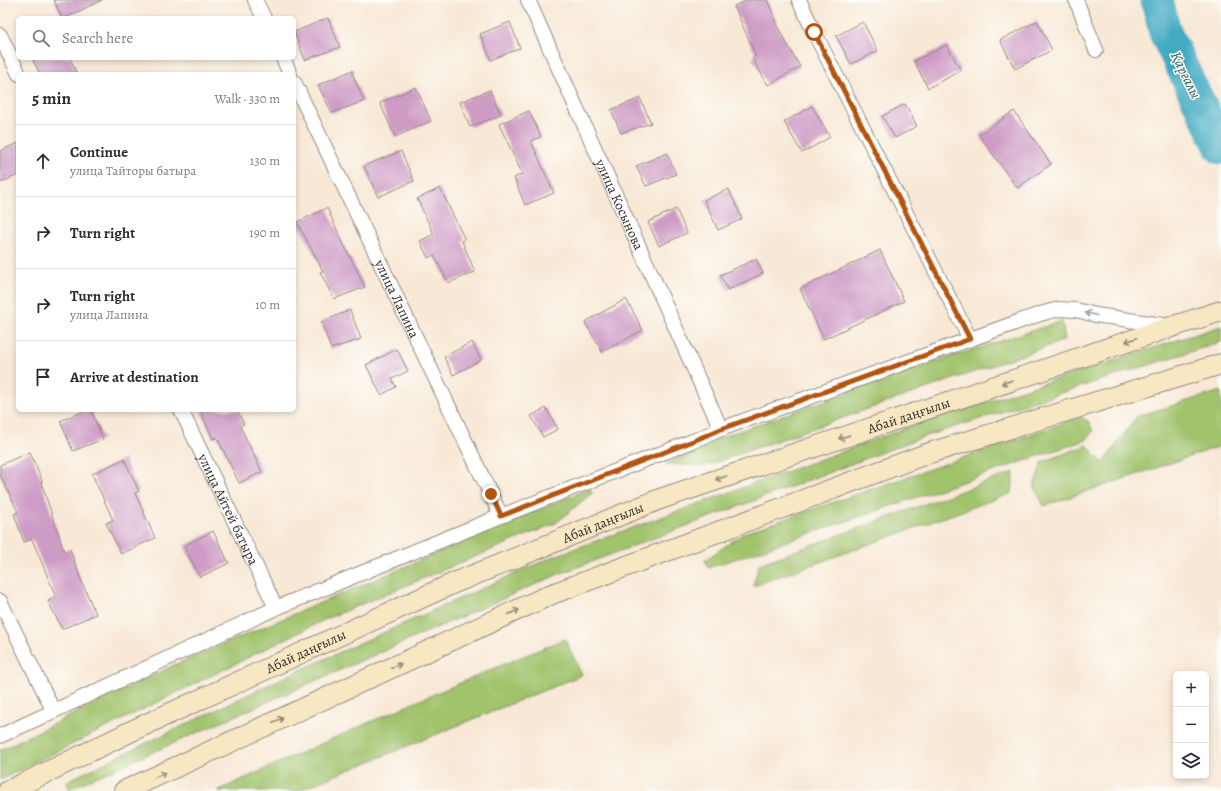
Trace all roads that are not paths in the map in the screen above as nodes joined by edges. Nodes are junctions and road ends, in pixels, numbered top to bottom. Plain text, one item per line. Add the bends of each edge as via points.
1 (255, 0) edge
2 (528, 0) edge
3 (799, 0) edge
4 (1076, 0) edge
5 (263, 16) edge
6 (0, 35) edge
7 (1096, 50) dead end
8 (284, 60) edge
9 (18, 72) edge
10 (289, 72) edge
11 (296, 86) edge
12 (1221, 311) edge
13 (1171, 327) junction
14 (970, 339) junction
15 (1221, 364) edge
16 (182, 412) edge
17 (721, 429) junction
18 (501, 516) junction
19 (0, 601) edge
20 (276, 608) junction
21 (53, 710) junction
22 (0, 736) edge
23 (8, 791) edge
24 (124, 791) edge

1 - 5 street
2 - 17 street, улица Косынова
3 - 14 street
4 - 7 street
6 - 9 street
8 - 10 street
11 - 18 street, улица Лапина
12 - 13 main road, Абай даңғылы
13 -> 14 street via 1059,309
13 -> 23 main road, Абай даңғылы via 653,502 454,583 140,727
14 - 17 street
24 -> 15 main road via 552,594 926,454
16 - 20 street, улица Айтей батыра
17 - 18 street
18 - 20 street
19 - 21 street
20 - 21 street
21 - 22 street

